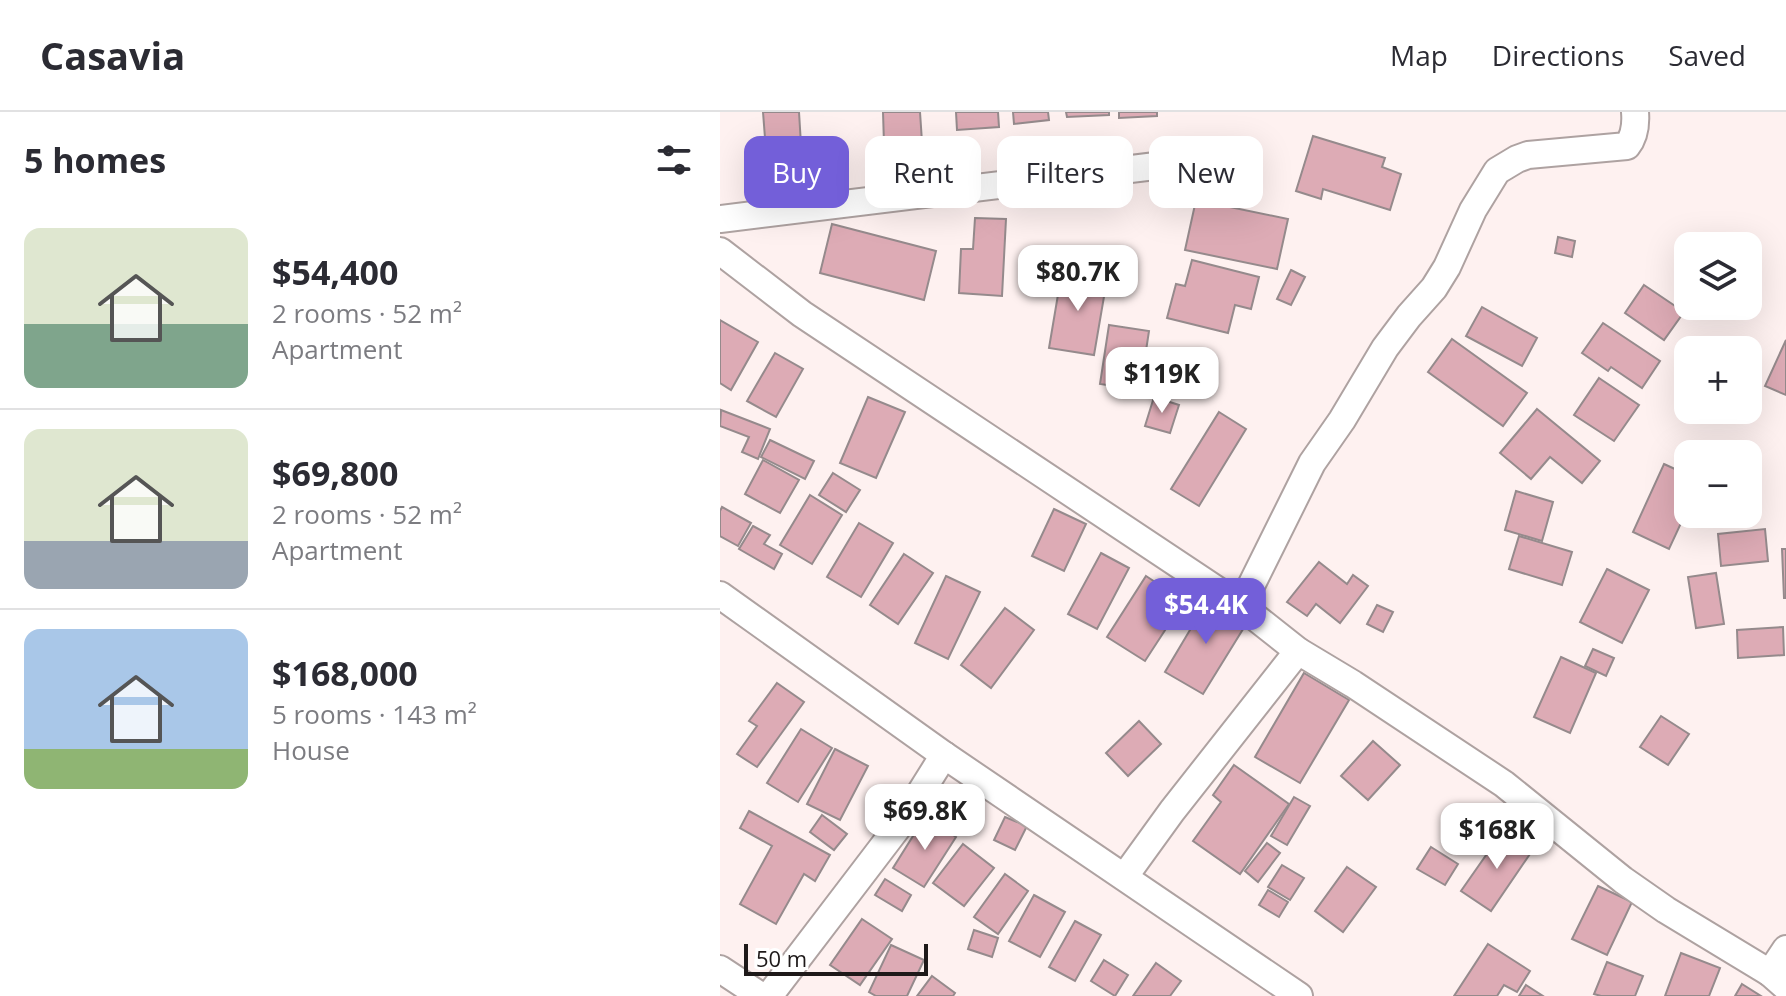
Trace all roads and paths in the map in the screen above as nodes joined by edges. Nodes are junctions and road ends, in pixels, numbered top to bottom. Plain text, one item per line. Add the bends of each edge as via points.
1 (1635, 112) edge
2 (1149, 167) edge
3 (720, 219) edge
4 (720, 251) edge
5 (720, 595) edge
6 (1241, 606) junction
7 (1298, 651) junction
8 (944, 755) junction
9 (1125, 876) junction
10 (1786, 949) edge
11 (720, 969) edge
12 (1778, 980) edge
13 (761, 996) edge
14 (769, 996) edge
15 (1299, 996) edge

1 - 6 street via 1627,146 1528,155 1497,171 1434,288 1385,348 1312,463
2 - 3 street
4 - 6 street via 802,314
5 - 8 street
6 - 7 street
7 - 9 street
7 - 12 street via 1504,784 1623,880
8 - 9 street
8 - 14 street via 904,819
9 - 15 street
10 - 12 street
11 - 13 street

